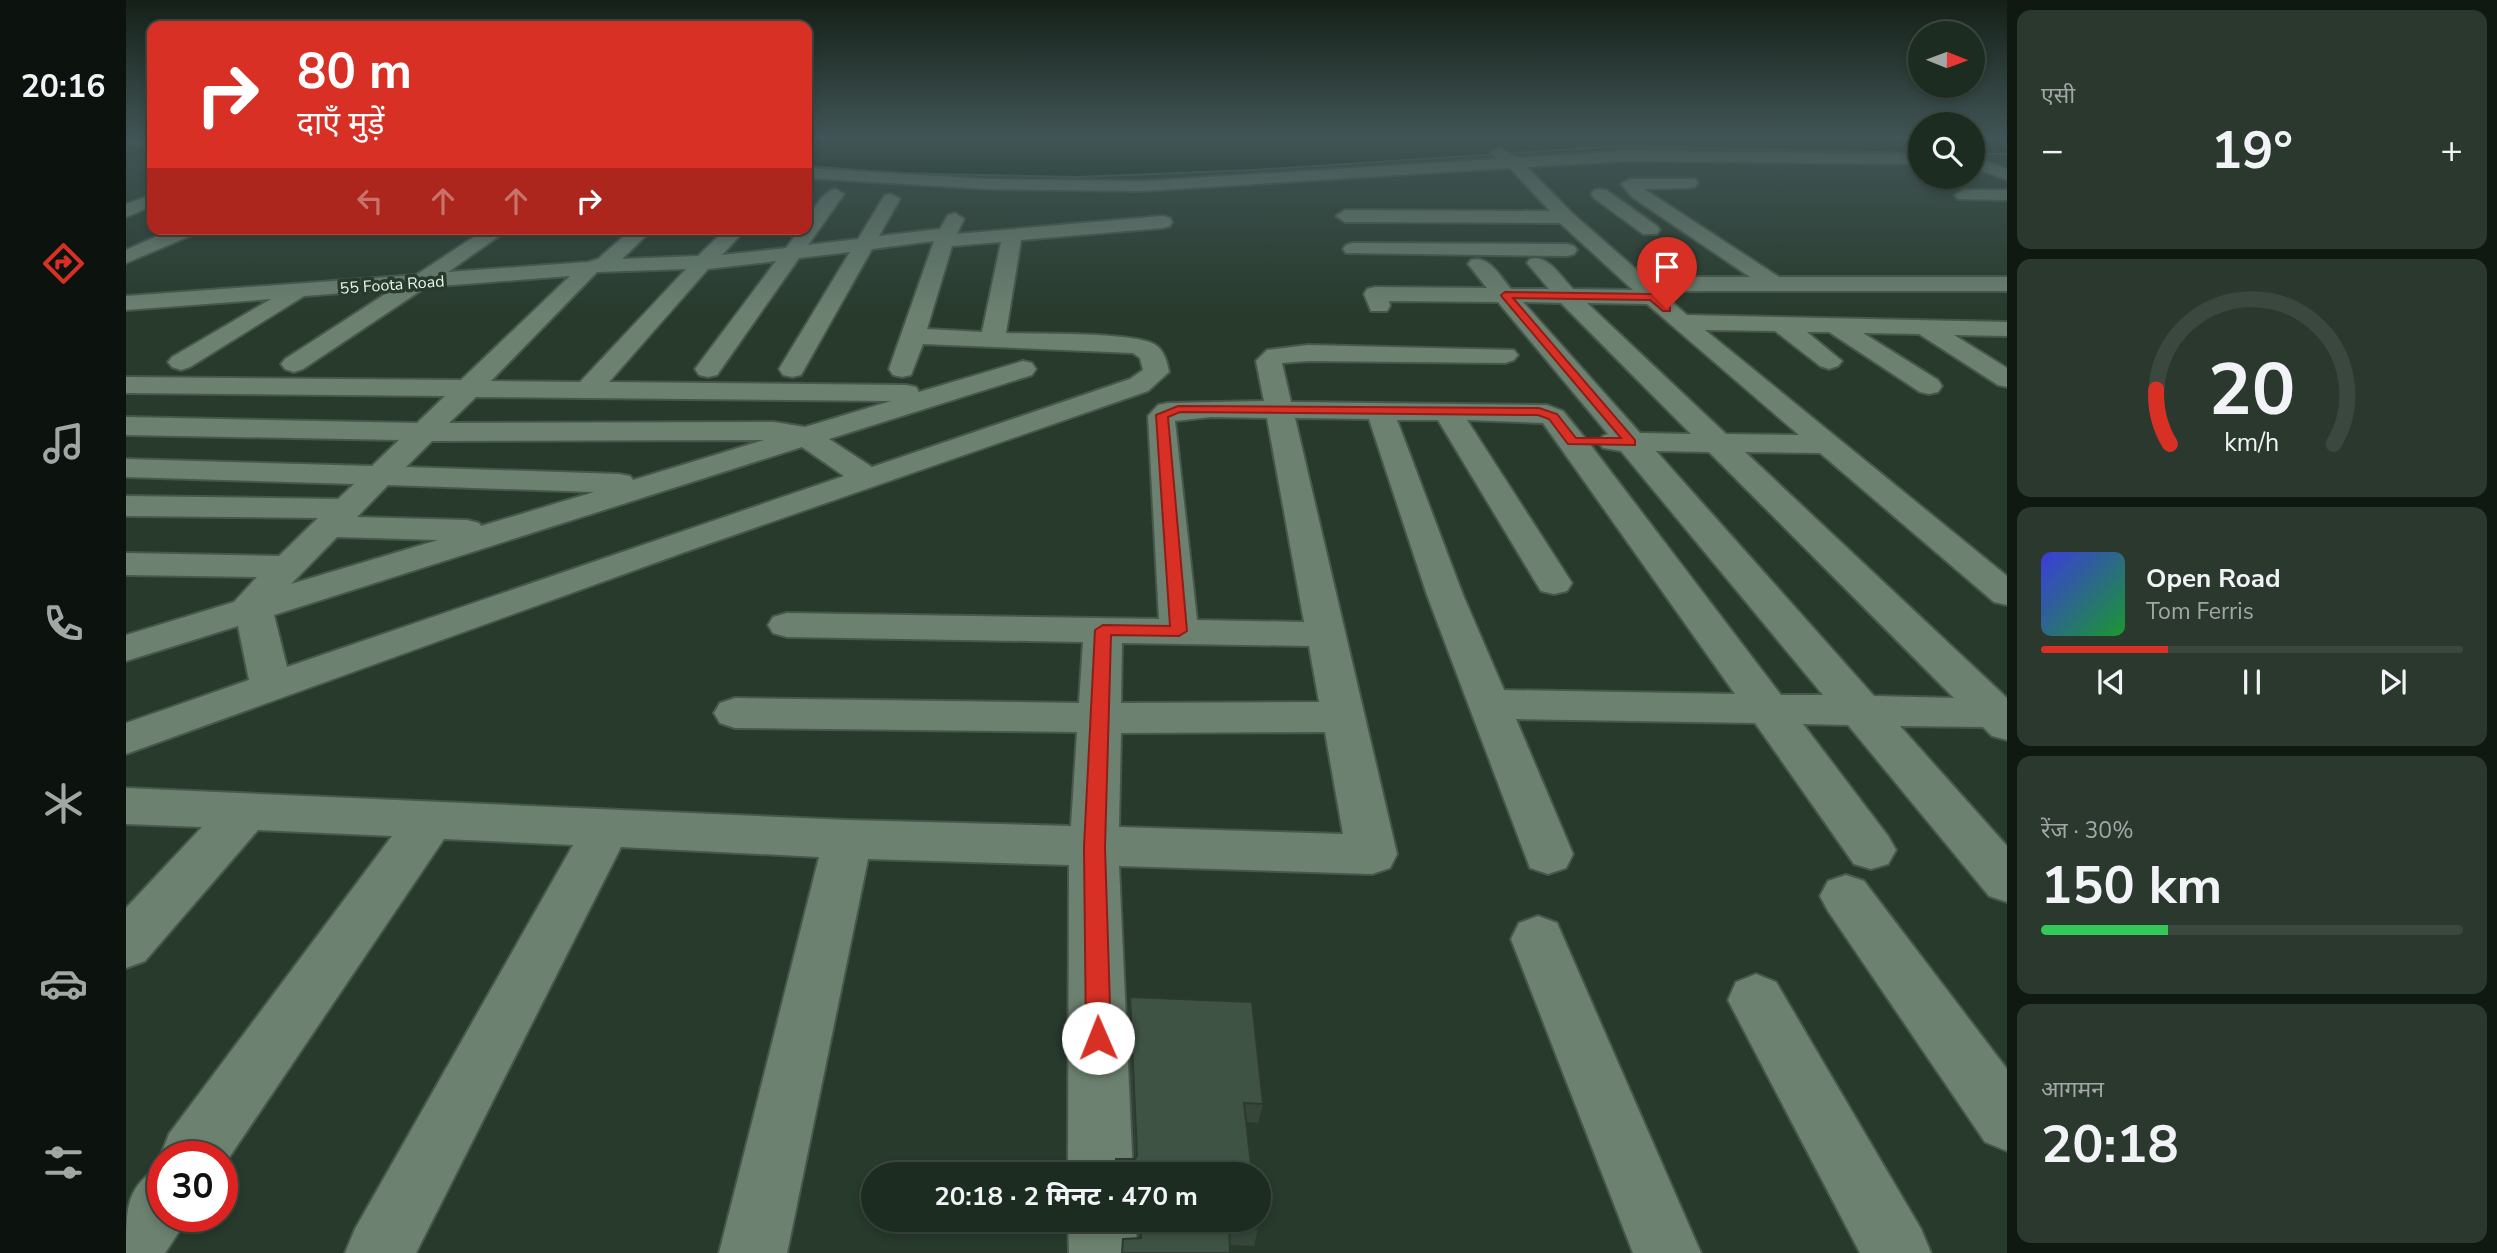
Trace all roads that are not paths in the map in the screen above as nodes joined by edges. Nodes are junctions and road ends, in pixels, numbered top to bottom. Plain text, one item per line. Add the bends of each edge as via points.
1 (832, 197) edge
2 (973, 197) edge
3 (1545, 197) edge
4 (1605, 197) edge
5 (1645, 197) edge
6 (891, 199) dead end
7 (147, 203) edge
8 (126, 211) edge
9 (1565, 218) junction
10 (1163, 222) dead end
11 (812, 226) edge
12 (1351, 232) junction
13 (1582, 233) junction
14 (176, 235) edge
15 (491, 235) edge
16 (636, 235) edge
17 (731, 235) edge
18 (805, 235) edge
19 (1012, 235) junction
20 (946, 237) junction
21 (864, 244) junction
22 (1669, 244) dead end
23 (1601, 250) junction
24 (792, 253) junction
25 (126, 257) edge
26 (1400, 260) dead end
27 (1537, 262) dead end
28 (704, 263) junction
29 (1478, 264) dead end
30 (594, 267) junction
31 (1700, 268) dead end
32 (419, 282) junction
33 (1721, 284) junction
34 (1958, 284) junction
35 (2007, 284) edge
36 (1774, 285) junction
37 (302, 290) junction
38 (1645, 290) junction
39 (1505, 295) junction
40 (1567, 296) junction
41 (126, 303) edge
42 (1431, 303) junction
43 (1379, 306) dead end
44 (2007, 310) edge
45 (1681, 322) junction
46 (1781, 324) junction
47 (1834, 325) junction
48 (1924, 327) junction
49 (2007, 329) edge
50 (913, 336) junction
51 (993, 338) junction
52 (1504, 355) dead end
53 (126, 361) edge
54 (1829, 361) dead end
55 (181, 362) junction
56 (294, 364) junction
57 (491, 367) junction
58 (708, 369) dead end
59 (792, 369) dead end
60 (902, 369) dead end
61 (1023, 369) dead end
62 (2007, 379) edge
63 (126, 385) edge
64 (1929, 386) dead end
65 (1127, 389) junction
66 (468, 390) junction
67 (580, 391) junction
68 (943, 393) junction
69 (1178, 409) junction
70 (1279, 410) junction
71 (1379, 410) junction
72 (1447, 411) junction
73 (126, 426) edge
74 (541, 431) junction
75 (425, 432) junction
76 (805, 436) junction
77 (1573, 442) junction
78 (1630, 442) junction
79 (1718, 443) junction
80 (1828, 444) junction
81 (126, 468) edge
82 (380, 477) junction
83 (868, 478) junction
84 (500, 480) junction
85 (649, 484) junction
86 (126, 506) edge
87 (338, 518) junction
88 (499, 531) junction
89 (126, 564) edge
90 (289, 567) junction
91 (1554, 583) dead end
92 (2007, 594) edge
93 (252, 607) junction
94 (787, 625) dead end
95 (1103, 630) junction
96 (1179, 631) junction
97 (1325, 634) junction
98 (126, 648) edge
99 (271, 687) junction
100 (1488, 704) junction
101 (1767, 708) junction
102 (1860, 711) junction
103 (735, 713) dead end
104 (1343, 717) junction
105 (2003, 717) edge
106 (1100, 718) junction
107 (126, 738) edge
108 (126, 806) edge
109 (245, 813) junction
110 (430, 821) junction
111 (607, 828) junction
112 (848, 839) junction
113 (1094, 847) junction
114 (1548, 855) dead end
115 (2007, 881) edge
116 (1538, 939) dead end
117 (126, 945) edge
118 (1756, 1000) dead end
119 (2007, 1120) edge
120 (203, 1141) edge
121 (1101, 1162) edge
122 (147, 1220) edge
123 (1102, 1232) edge
124 (126, 1250) edge
125 (379, 1253) edge
126 (753, 1253) edge
127 (1103, 1253) edge
128 (1667, 1253) edge
129 (1897, 1253) edge

1 - 11 street
2 - 20 street
3 - 9 street
4 - 22 street
5 - 36 street
6 - 21 street
7 - 8 street
9 - 12 street
9 - 13 street
10 - 19 street, 55 Foota Road
12 - 13 street
12 - 23 street
13 - 23 street
14 - 25 street
15 - 32 street
16 - 30 street
17 - 28 street
18 - 24 street
19 - 20 street, 55 Foota Road
19 - 51 street
20 - 21 street, 55 Foota Road
20 - 50 street
21 - 24 street, 55 Foota Road
21 - 59 street
23 - 38 street
24 - 28 street, 55 Foota Road
24 - 58 street
26 - 42 street
27 - 40 street
28 - 30 street, 55 Foota Road
28 - 67 street
29 - 39 street
30 - 32 street, 55 Foota Road
30 - 57 street
31 - 33 street
32 - 37 street, 55 Foota Road
32 - 56 street
33 - 36 street
33 - 38 street
34 - 35 street
34 - 36 street
34 - 44 street
37 - 41 street, 55 Foota Road
37 - 55 street
38 - 40 street
38 - 45 street
39 - 40 street
39 - 42 street
39 - 78 street
40 - 79 street
42 - 43 street via 1376,294
45 - 46 street
45 - 80 street
46 - 47 street
46 - 54 street
47 - 48 street
47 - 64 street
48 - 49 street
48 - 62 street
50 - 51 street
50 - 60 street
51 - 65 street via 1147,350 1154,356 1156,372
52 - 70 street via 1276,355 1269,360
53 - 55 street
55 - 56 street
56 - 57 street
57 - 66 street
61 - 68 street
63 - 66 street
65 - 69 street via 1158,407
65 - 83 street
66 - 67 street
66 - 75 street
67 - 68 street
67 - 74 street
68 - 76 street
69 - 70 street
69 - 96 street via 1162,415 1161,421
70 - 71 street
70 - 97 street
71 - 72 street
71 - 100 street
72 - 77 street via 1547,413
72 - 91 street
73 - 75 street
74 - 75 street
74 - 76 street via 774,431
74 - 84 street
75 - 82 street
76 - 83 street
76 - 85 street
77 - 78 street
77 - 101 street
78 - 79 street
78 - 102 street
79 - 80 street
79 - 105 street
80 - 92 street
81 - 82 street
82 - 84 street
82 - 87 street
83 - 99 street
84 - 85 street
85 - 88 street
86 - 87 street
87 - 88 street
87 - 90 street
88 - 93 street
89 - 90 street
90 - 93 street
93 - 98 street
93 - 99 street
94 - 95 street
95 - 96 street
95 - 106 street
96 - 97 street
97 - 104 street
99 - 107 street
100 - 101 street
100 - 114 street
101 - 102 street
101 - 119 street via 1859,873
102 - 105 street
102 - 115 street
103 - 106 street
104 - 106 street
104 - 113 street via 1372,854
106 - 113 street
108 - 109 street
109 - 110 street
109 - 117 street
110 - 111 street
110 - 120 street
111 - 112 street
111 - 125 street
112 - 113 street
112 - 126 street
113 - 121 street
116 - 128 street
118 - 129 street
122 - 124 street
123 - 127 street

